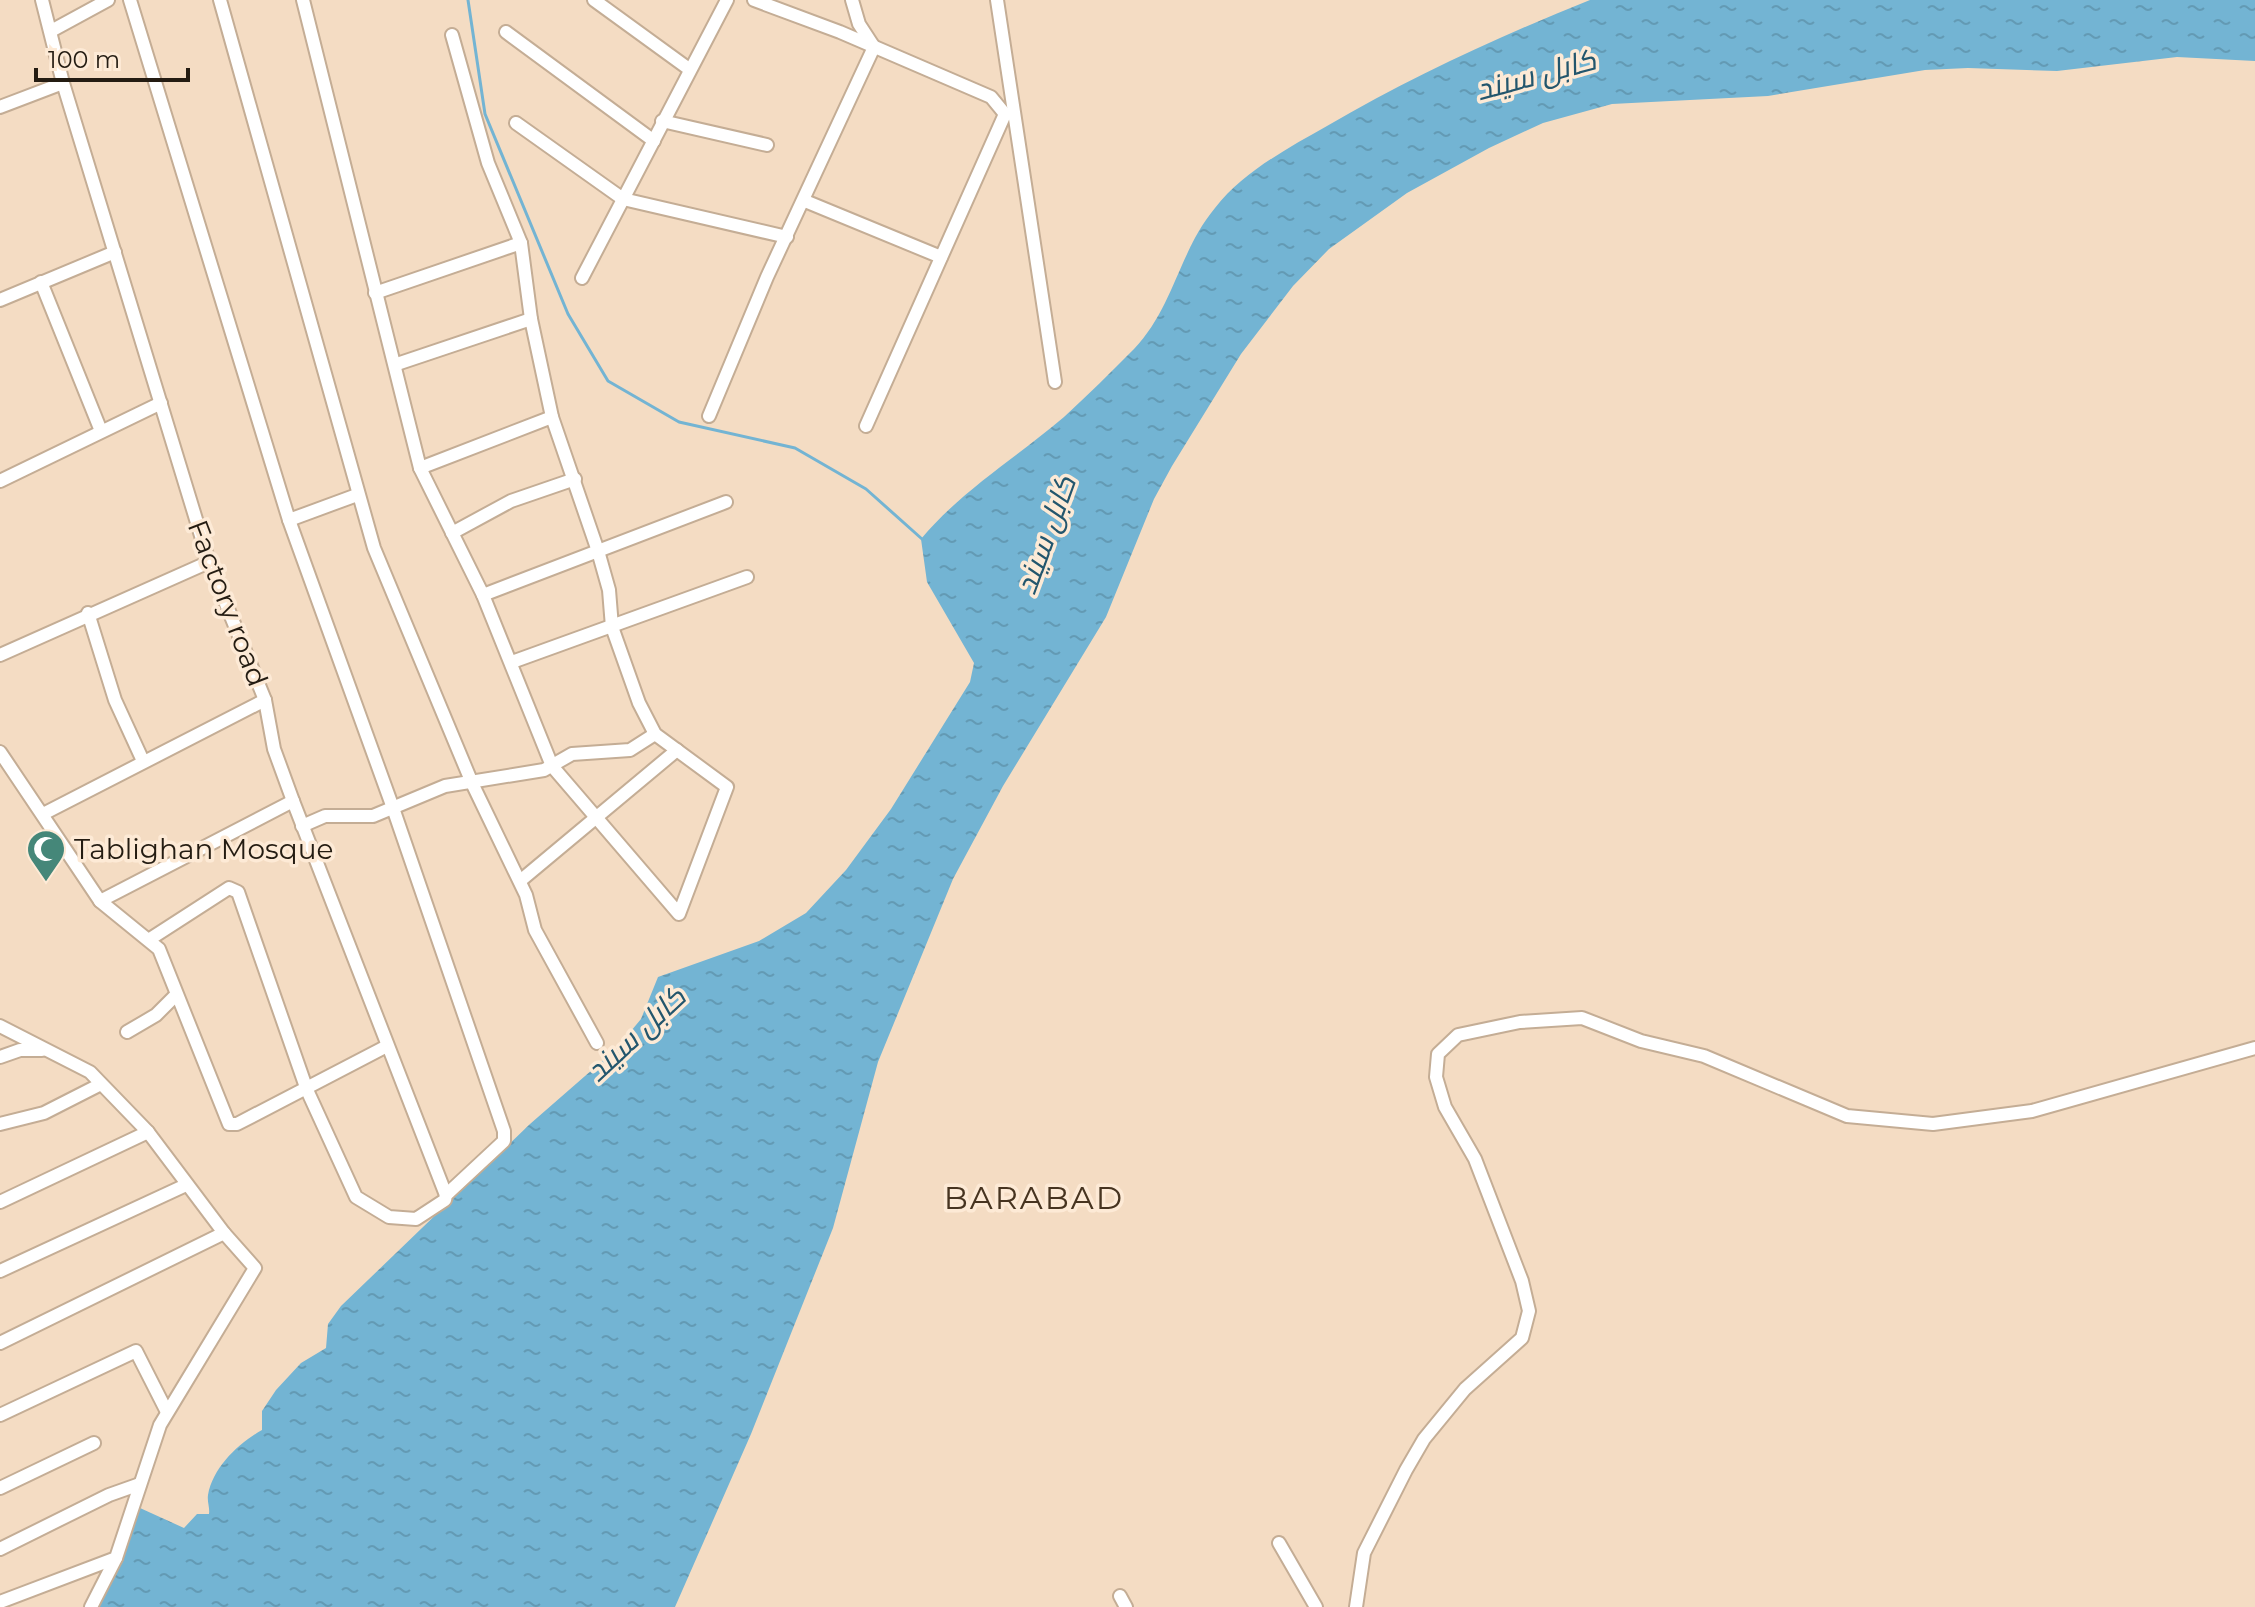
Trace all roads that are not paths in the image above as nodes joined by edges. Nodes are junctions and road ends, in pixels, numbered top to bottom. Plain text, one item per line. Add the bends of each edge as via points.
1 (42, 0) edge
2 (108, 0) edge
3 (130, 0) edge
4 (220, 0) edge
5 (303, 0) edge
6 (594, 0) edge
7 (727, 0) edge
8 (754, 0) edge
9 (852, 0) edge
10 (997, 0) edge
11 (51, 31) junction
12 (506, 32) dead end
13 (452, 35) dead end
14 (874, 47) junction
15 (689, 69) junction
16 (63, 83) junction
17 (0, 107) edge
18 (662, 121) junction
19 (516, 123) dead end
20 (654, 141) junction
21 (767, 145) dead end
22 (623, 199) junction
23 (805, 201) junction
24 (787, 237) junction
25 (521, 243) junction
26 (115, 252) junction
27 (941, 257) junction
28 (582, 278) dead end
29 (41, 282) junction
30 (375, 293) junction
31 (0, 300) edge
32 (531, 319) junction
33 (397, 364) junction
34 (1055, 382) dead end
35 (161, 403) junction
36 (709, 416) dead end
37 (552, 417) junction
38 (866, 426) dead end
39 (101, 431) junction
40 (420, 468) junction
41 (575, 479) junction
42 (0, 481) edge
43 (357, 495) junction
44 (726, 502) dead end
45 (289, 520) junction
46 (452, 533) junction
47 (598, 551) junction
48 (209, 562) junction
49 (747, 577) dead end
50 (483, 595) junction
51 (88, 613) junction
52 (612, 627) junction
53 (0, 655) edge
54 (512, 662) junction
55 (265, 700) junction
56 (655, 734) junction
57 (677, 750) junction
58 (0, 752) edge
59 (143, 761) junction
60 (552, 766) junction
61 (472, 783) junction
62 (293, 801) junction
63 (393, 808) junction
64 (43, 814) junction
65 (598, 817) junction
66 (302, 826) junction
67 (520, 881) junction
68 (100, 901) junction
69 (150, 939) junction
70 (175, 996) junction
71 (0, 1026) edge
72 (127, 1032) dead end
73 (597, 1043) dead end
74 (387, 1046) junction
75 (2255, 1048) edge
76 (45, 1050) junction
77 (0, 1057) edge
78 (101, 1084) junction
79 (307, 1090) junction
80 (0, 1124) edge
81 (148, 1132) junction
82 (186, 1185) junction
83 (446, 1195) junction
84 (0, 1202) edge
85 (224, 1233) junction
86 (0, 1271) edge
87 (0, 1343) edge
88 (167, 1412) junction
89 (0, 1415) edge
90 (94, 1443) dead end
91 (140, 1484) junction
92 (0, 1488) edge
93 (1279, 1543) dead end
94 (0, 1549) edge
95 (116, 1558) junction
96 (0, 1602) edge
97 (91, 1607) edge
98 (1316, 1607) edge
99 (1356, 1607) edge

1 - 11 street, Factory road
2 - 11 street
3 - 45 street
4 - 43 street
5 - 30 street
6 - 15 street
7 - 15 street
8 - 14 street
9 - 14 street
10 - 34 street
11 - 16 street, Factory road
12 - 20 street
13 - 25 street via 488,163
14 - 23 street
14 - 27 street via 991,97 1005,114
15 - 18 street
16 - 17 street
16 - 26 street, Factory road
18 - 20 street
18 - 21 street
19 - 22 street
20 - 22 street
22 - 24 street
22 - 28 street
23 - 24 street
23 - 27 street
24 - 36 street
25 - 30 street
25 - 32 street
26 - 29 street
26 - 35 street, Factory road
27 - 38 street
29 - 31 street
29 - 39 street
30 - 33 street
32 - 33 street
32 - 37 street
33 - 40 street
35 - 39 street
35 - 48 street, Factory road
37 - 40 street
37 - 41 street
39 - 42 street
40 - 46 street
41 - 46 street via 511,501
41 - 47 street
43 - 45 street
43 - 61 street
44 - 47 street
45 - 63 street
46 - 50 street
47 - 50 street
47 - 52 street
48 - 51 street
48 - 55 street, Factory road
49 - 52 street
50 - 54 street
51 - 53 street
51 - 59 street via 115,700
52 - 54 street
52 - 56 street
54 - 60 street
55 - 59 street
55 - 62 street, Factory road via 274,749
56 - 57 street
56 - 60 street via 639,748 572,754
57 - 65 street
57 - 65 street via 727,787 679,914
58 - 64 street
59 - 64 street
60 - 61 street
60 - 65 street
61 - 63 street via 425,792
61 - 67 street
62 - 66 street, Factory road
62 - 68 street
63 - 66 street via 373,816 325,816
63 - 83 street via 504,1131 504,1141
64 - 68 street
65 - 67 street
66 - 74 street, Factory road
67 - 73 street via 535,930
68 - 69 street
69 - 70 street via 159,949
69 - 79 street via 229,888 238,892
70 - 72 street
70 - 79 street via 229,1124
71 - 76 street
74 - 79 street
74 - 83 street, Factory road
75 - 99 street via 2032,1111 1933,1124 1847,1116 1704,1056 1641,1041 1582,1018 1520,1022 1458,1035 1438,1054 1436,1077 1445,1107 1475,1159 1529,1311 1522,1338 1465,1389 1424,1439 1364,1553
76 - 77 street
76 - 78 street via 90,1072
78 - 80 street via 44,1113
78 - 81 street
79 - 83 street via 361,1203 389,1217 416,1219 435,1209
81 - 82 street
81 - 84 street
82 - 85 street
82 - 86 street
85 - 87 street
85 - 88 street via 255,1268
88 - 89 street via 136,1351
88 - 91 street
90 - 92 street
91 - 94 street
91 - 95 street
93 - 98 street
95 - 96 street
95 - 97 street

